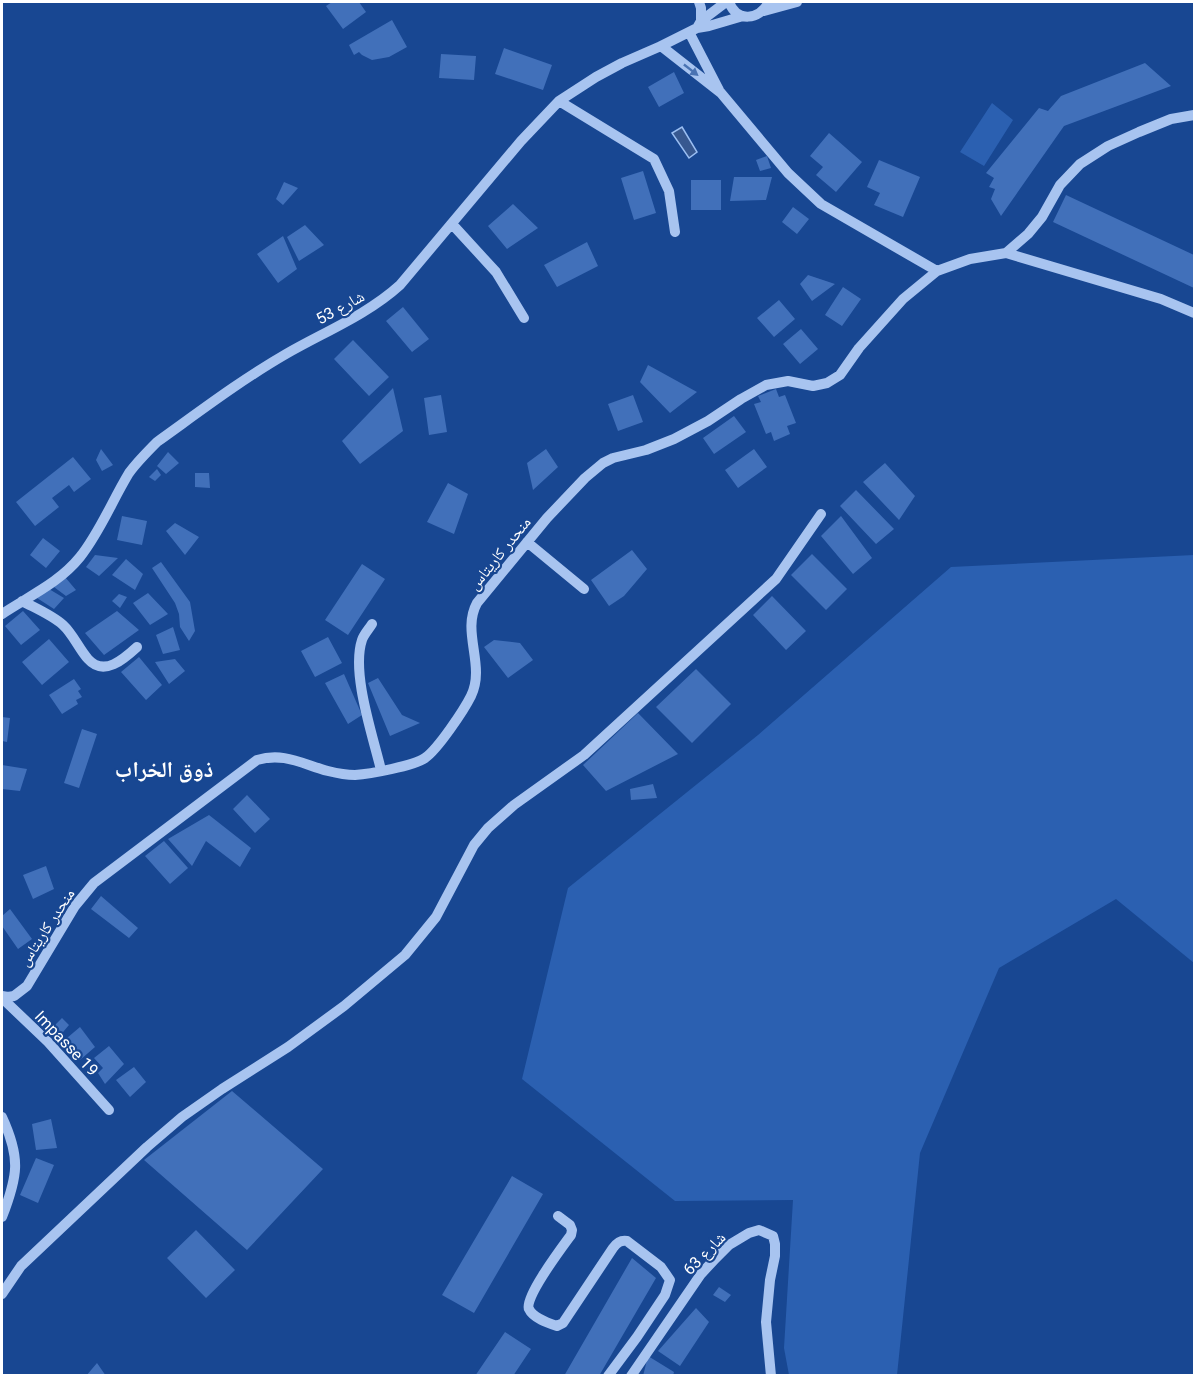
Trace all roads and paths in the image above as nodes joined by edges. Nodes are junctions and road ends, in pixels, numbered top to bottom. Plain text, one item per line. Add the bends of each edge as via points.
1 (699, 2) edge
2 (727, 2) edge
3 (797, 2) edge
4 (766, 6) edge
5 (743, 16) junction
6 (696, 27) junction
7 (661, 46) junction
8 (721, 93) junction
9 (559, 101) junction
10 (1194, 115) edge
11 (452, 224) junction
12 (675, 232) dead end
13 (1006, 253) junction
14 (937, 271) junction
15 (1194, 313) edge
16 (524, 318) dead end
17 (821, 514) dead end
18 (527, 542) junction
19 (584, 590) dead end
20 (22, 601) junction
21 (2, 614) edge
22 (372, 624) dead end
23 (137, 647) dead end
24 (381, 770) junction
25 (2, 997) edge
26 (109, 1110) dead end
27 (2, 1117) edge
28 (558, 1215) dead end
29 (2, 1217) edge
30 (2, 1294) edge
31 (608, 1376) edge
32 (631, 1376) edge
33 (771, 1376) edge

1 - 6 street
2 - 5 street
2 - 6 street
3 - 4 street
4 - 5 street via 758,15
5 - 6 street
6 - 7 street, شارع 53
6 - 8 street
7 -> 8 street
7 - 9 street, شارع 53 via 596,77
8 - 14 street via 788,173 820,204
9 - 11 street, شارع 53
9 - 12 street via 654,159 669,191
10 - 13 street via 1139,132 1080,164 1060,185 1028,234
11 - 16 street via 496,272
11 - 20 street, شارع 53 via 387,297 285,355 157,442 130,472 98,531 68,571
13 - 14 street, منحدر كاريتاس via 970,259
13 - 15 street via 1161,299
14 - 18 street, منحدر كاريتاس via 890,314 840,375 819,386 788,381 766,385 674,439 603,463
17 - 30 street via 776,579 584,755 488,828 474,845 436,917 400,959 288,1047 182,1117 21,1266
18 - 19 street
18 - 24 street, منحدر كاريتاس via 472,611 477,677 466,704 426,757 410,765
20 - 21 street, شارع 53
20 - 23 street via 61,623 88,659 99,666 115,664
22 - 24 street via 362,640 360,684
24 - 25 street, منحدر كاريتاس via 355,775 280,756 257,760 94,883 75,906 27,986 14,996
25 - 26 street, Impasse 19
27 - 29 street via 15,1154 15,1181
28 - 31 street via 570,1225 571,1235 529,1299 529,1310 537,1317 557,1326 563,1323 622,1240 662,1267 670,1280 665,1295
32 - 33 street, شارع 63 via 701,1274 729,1245 759,1230 772,1236 776,1256 766,1322

